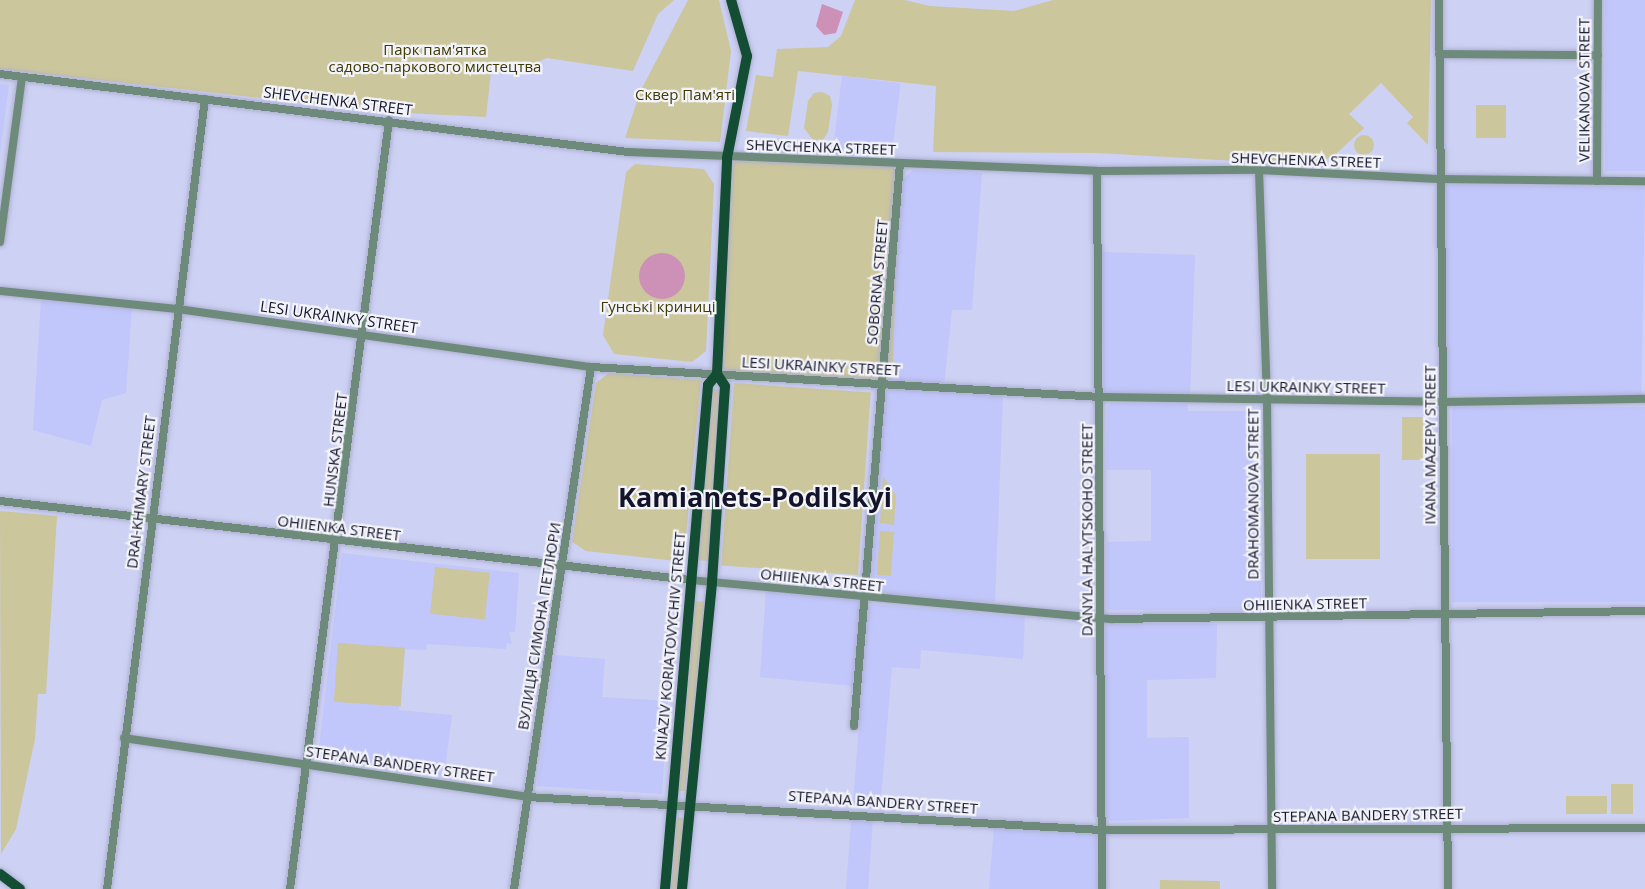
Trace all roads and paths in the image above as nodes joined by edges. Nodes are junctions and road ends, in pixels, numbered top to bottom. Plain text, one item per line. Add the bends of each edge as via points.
1 (731, 0) edge
2 (1439, 0) edge
3 (1598, 0) edge
4 (1439, 54) junction
5 (1598, 55) junction
6 (0, 74) edge
7 (22, 77) junction
8 (205, 99) junction
9 (388, 120) junction
10 (728, 158) junction
11 (900, 163) junction
12 (1259, 170) junction
13 (1097, 171) junction
14 (1438, 179) junction
15 (1597, 181) junction
16 (1645, 181) edge
17 (0, 242) edge
18 (0, 291) edge
19 (178, 309) junction
20 (362, 333) junction
21 (591, 367) junction
22 (717, 374) junction
23 (882, 383) junction
24 (1101, 397) junction
25 (1645, 399) edge
26 (1267, 400) junction
27 (1443, 402) junction
28 (0, 501) edge
29 (151, 518) junction
30 (337, 542) junction
31 (563, 566) junction
32 (690, 580) junction
33 (712, 582) junction
34 (864, 597) junction
35 (1645, 611) edge
36 (1444, 614) junction
37 (1100, 618) junction
38 (1267, 619) junction
39 (854, 726) dead end
40 (124, 738) junction
41 (307, 764) junction
42 (527, 797) junction
43 (673, 804) junction
44 (690, 805) junction
45 (1447, 828) junction
46 (1645, 828) edge
47 (1101, 830) junction
48 (1270, 830) junction
49 (0, 874) edge
50 (20, 889) edge
51 (107, 889) edge
52 (290, 889) edge
53 (514, 889) edge
54 (665, 889) edge
55 (682, 889) edge
56 (1102, 889) edge
57 (1272, 889) edge
58 (1448, 889) edge

1 - 10 main road, KNIAZIV KORIATOVYCHIV STREET via 747,56
2 - 4 street, IVANA MAZEPY STREET
3 - 5 street, VELIKANOVA STREET
4 - 5 street
4 - 14 street, IVANA MAZEPY STREET
5 - 15 street, VELIKANOVA STREET
6 - 7 street, SHEVCHENKA STREET
7 - 8 street, SHEVCHENKA STREET
7 - 17 street
8 - 9 street, SHEVCHENKA STREET
8 - 19 street, DRAI-KHMARY STREET
9 - 10 street, SHEVCHENKA STREET via 619,151
9 - 20 street, HUNSKA STREET
10 - 11 street, SHEVCHENKA STREET
10 - 22 main road, KNIAZIV KORIATOVYCHIV STREET
11 - 13 street, SHEVCHENKA STREET
11 - 23 street, SOBORNA STREET
12 - 13 street, SHEVCHENKA STREET
12 - 14 street, SHEVCHENKA STREET
12 - 26 street, DRAHOMANOVA STREET
13 - 24 street, DANYLA HALYTSKOHO STREET
14 - 15 street, SHEVCHENKA STREET
14 - 27 street, IVANA MAZEPY STREET
15 - 16 street, SHEVCHENKA STREET
18 - 19 street, LESI UKRAINKY STREET
19 - 20 street, LESI UKRAINKY STREET
19 - 29 street, DRAI-KHMARY STREET
20 - 21 street, LESI UKRAINKY STREET
20 - 30 street, HUNSKA STREET
21 - 22 street, LESI UKRAINKY STREET
21 - 31 street, ВУЛИЦЯ СИМОНА ПЕТЛЮРИ
22 - 23 street, LESI UKRAINKY STREET
22 - 32 main road, KNIAZIV KORIATOVYCHIV STREET via 708,385
22 - 33 main road, KNIAZIV KORIATOVYCHIV STREET via 725,386
23 - 24 street, LESI UKRAINKY STREET
23 - 34 street, SOBORNA STREET
24 - 26 street, LESI UKRAINKY STREET
24 - 37 street, DANYLA HALYTSKOHO STREET
25 - 27 street, LESI UKRAINKY STREET
26 - 27 street, LESI UKRAINKY STREET
26 - 38 street, DRAHOMANOVA STREET
27 - 36 street, IVANA MAZEPY STREET
28 - 29 street, OHIIENKA STREET
29 - 30 street, OHIIENKA STREET
29 - 40 street, DRAI-KHMARY STREET
30 - 31 street, OHIIENKA STREET
30 - 41 street, HUNSKA STREET
31 - 32 street, OHIIENKA STREET
31 - 42 street, ВУЛИЦЯ СИМОНА ПЕТЛЮРИ
32 - 33 street, OHIIENKA STREET
32 - 43 main road, KNIAZIV KORIATOVYCHIV STREET
33 - 34 street, OHIIENKA STREET
33 - 44 main road, KNIAZIV KORIATOVYCHIV STREET
34 - 37 street, OHIIENKA STREET
34 - 39 street, SOBORNA STREET
35 - 36 street, OHIIENKA STREET
36 - 38 street, OHIIENKA STREET
36 - 45 street, IVANA MAZEPY STREET
37 - 38 street, OHIIENKA STREET
37 - 47 street, DANYLA HALYTSKOHO STREET
38 - 48 street, DRAHOMANOVA STREET
40 - 41 street, STEPANA BANDERY STREET
40 - 51 street, DRAI-KHMARY STREET
41 - 42 street, STEPANA BANDERY STREET
41 - 52 street, HUNSKA STREET
42 - 43 street, STEPANA BANDERY STREET
42 - 53 street, ВУЛИЦЯ СИМОНА ПЕТЛЮРИ
43 - 44 street, STEPANA BANDERY STREET
43 - 54 main road, KNIAZIV KORIATOVYCHIV STREET
44 - 47 street, STEPANA BANDERY STREET
44 - 55 main road, KNIAZIV KORIATOVYCHIV STREET
45 - 46 street, STEPANA BANDERY STREET
45 - 48 street, STEPANA BANDERY STREET
45 - 58 street, IVANA MAZEPY STREET
47 - 48 street, STEPANA BANDERY STREET
47 - 56 street, DANYLA HALYTSKOHO STREET
48 - 57 street, DRAHOMANOVA STREET
49 - 50 main road

